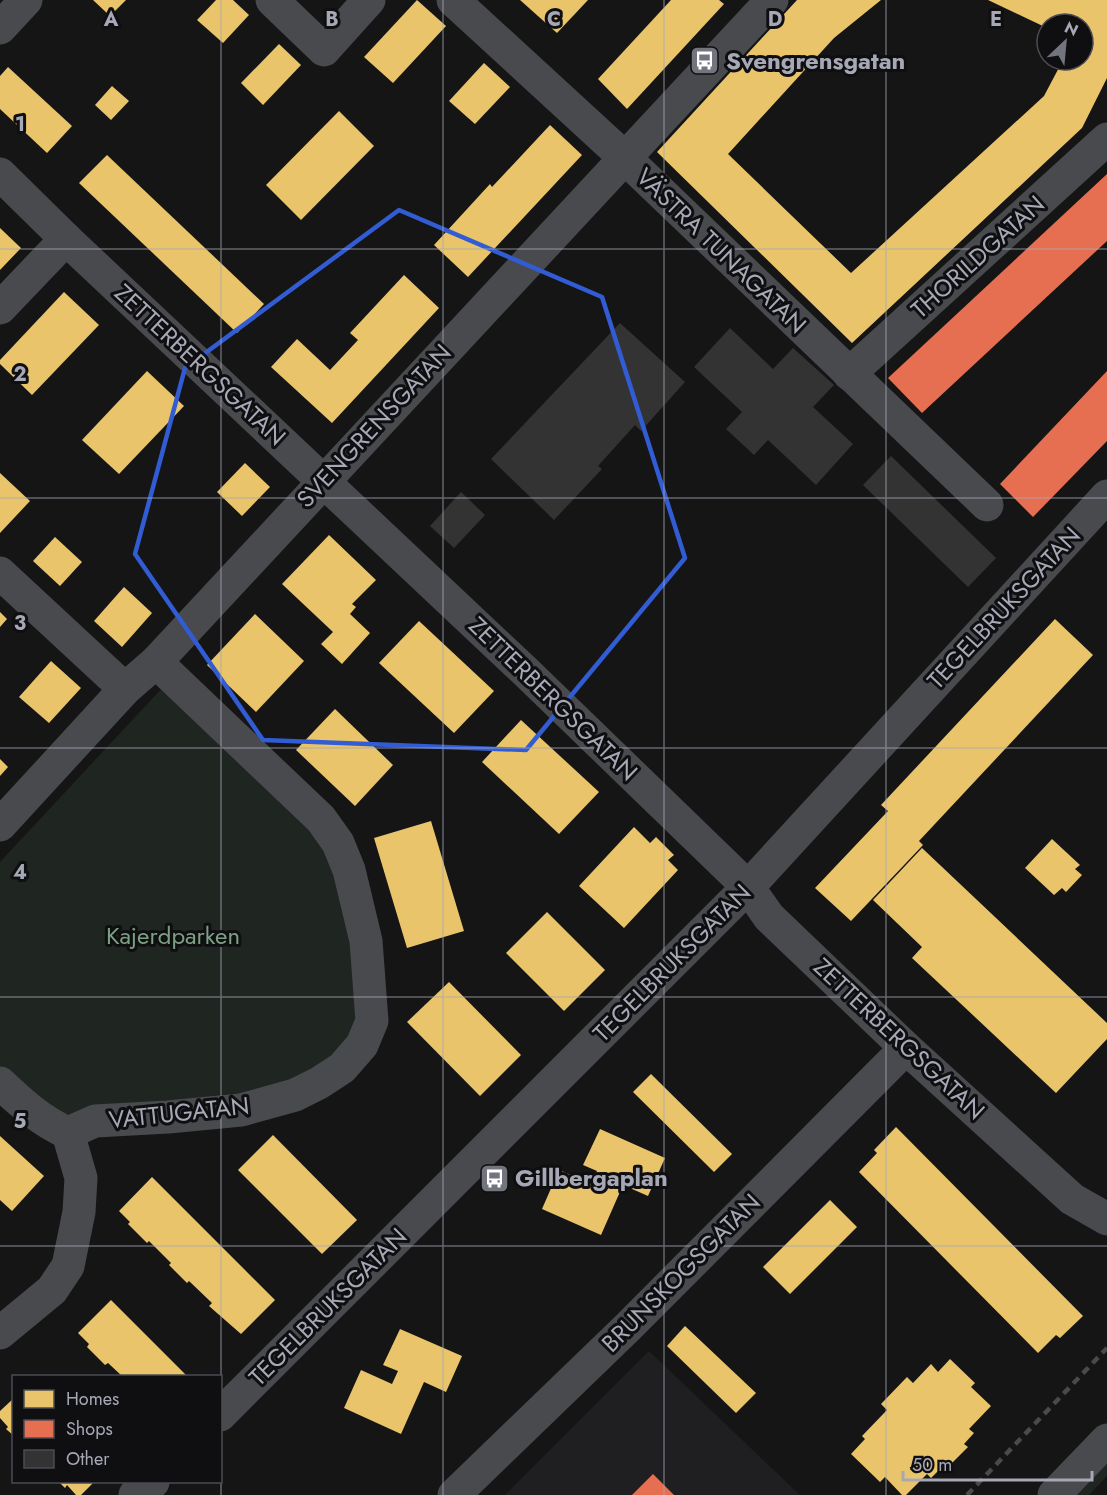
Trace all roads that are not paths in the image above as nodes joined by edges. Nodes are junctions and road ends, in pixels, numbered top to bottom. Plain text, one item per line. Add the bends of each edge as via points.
1 (26, 0) edge
2 (369, 0) edge
3 (453, 0) edge
4 (772, 0) edge
5 (292, 7) edge
6 (0, 28) edge
7 (1107, 139) edge
8 (625, 158) junction
9 (0, 174) edge
10 (66, 239) junction
11 (0, 308) edge
12 (849, 374) junction
13 (324, 480) junction
14 (1107, 496) edge
15 (987, 505) dead end
16 (0, 573) edge
17 (156, 662) junction
18 (125, 689) junction
19 (0, 825) edge
20 (748, 887) junction
21 (906, 1048) junction
22 (0, 1083) edge
23 (68, 1134) junction
24 (1107, 1219) edge
25 (0, 1333) edge
26 (222, 1413) edge
27 (1107, 1440) edge
28 (153, 1483) edge
29 (135, 1495) edge
30 (454, 1495) edge
31 (1054, 1495) edge

1 - 6 street
2 - 5 street via 324,50
3 - 8 street, VÄSTRA TUNAGATAN
4 - 8 street, SVENGRENSGATAN
7 - 12 street, THORILDGATAN
8 - 12 street, VÄSTRA TUNAGATAN
8 - 13 street, SVENGRENSGATAN
9 - 10 street, ZETTERBERGSGATAN
10 - 11 street
10 - 13 street, ZETTERBERGSGATAN
12 - 15 street, VÄSTRA TUNAGATAN
13 - 17 street, SVENGRENSGATAN
13 - 20 street, ZETTERBERGSGATAN
14 - 20 street, TEGELBRUKSGATAN
16 - 18 street
17 - 18 street, SVENGRENSGATAN
17 - 23 street, VATTUGATAN via 314,812 338,843 349,870 366,942 372,1021 362,1045 342,1068 296,1095 241,1110 95,1121
18 - 19 street, SVENGRENSGATAN
20 - 21 street, ZETTERBERGSGATAN via 769,917
20 - 26 street, TEGELBRUKSGATAN
21 - 24 street, ZETTERBERGSGATAN via 1072,1199
21 - 30 street, BRUNSKOGSGATAN
22 - 23 street via 28,1109
23 - 25 street via 81,1178 68,1266 52,1290
27 - 31 street
28 - 29 street

